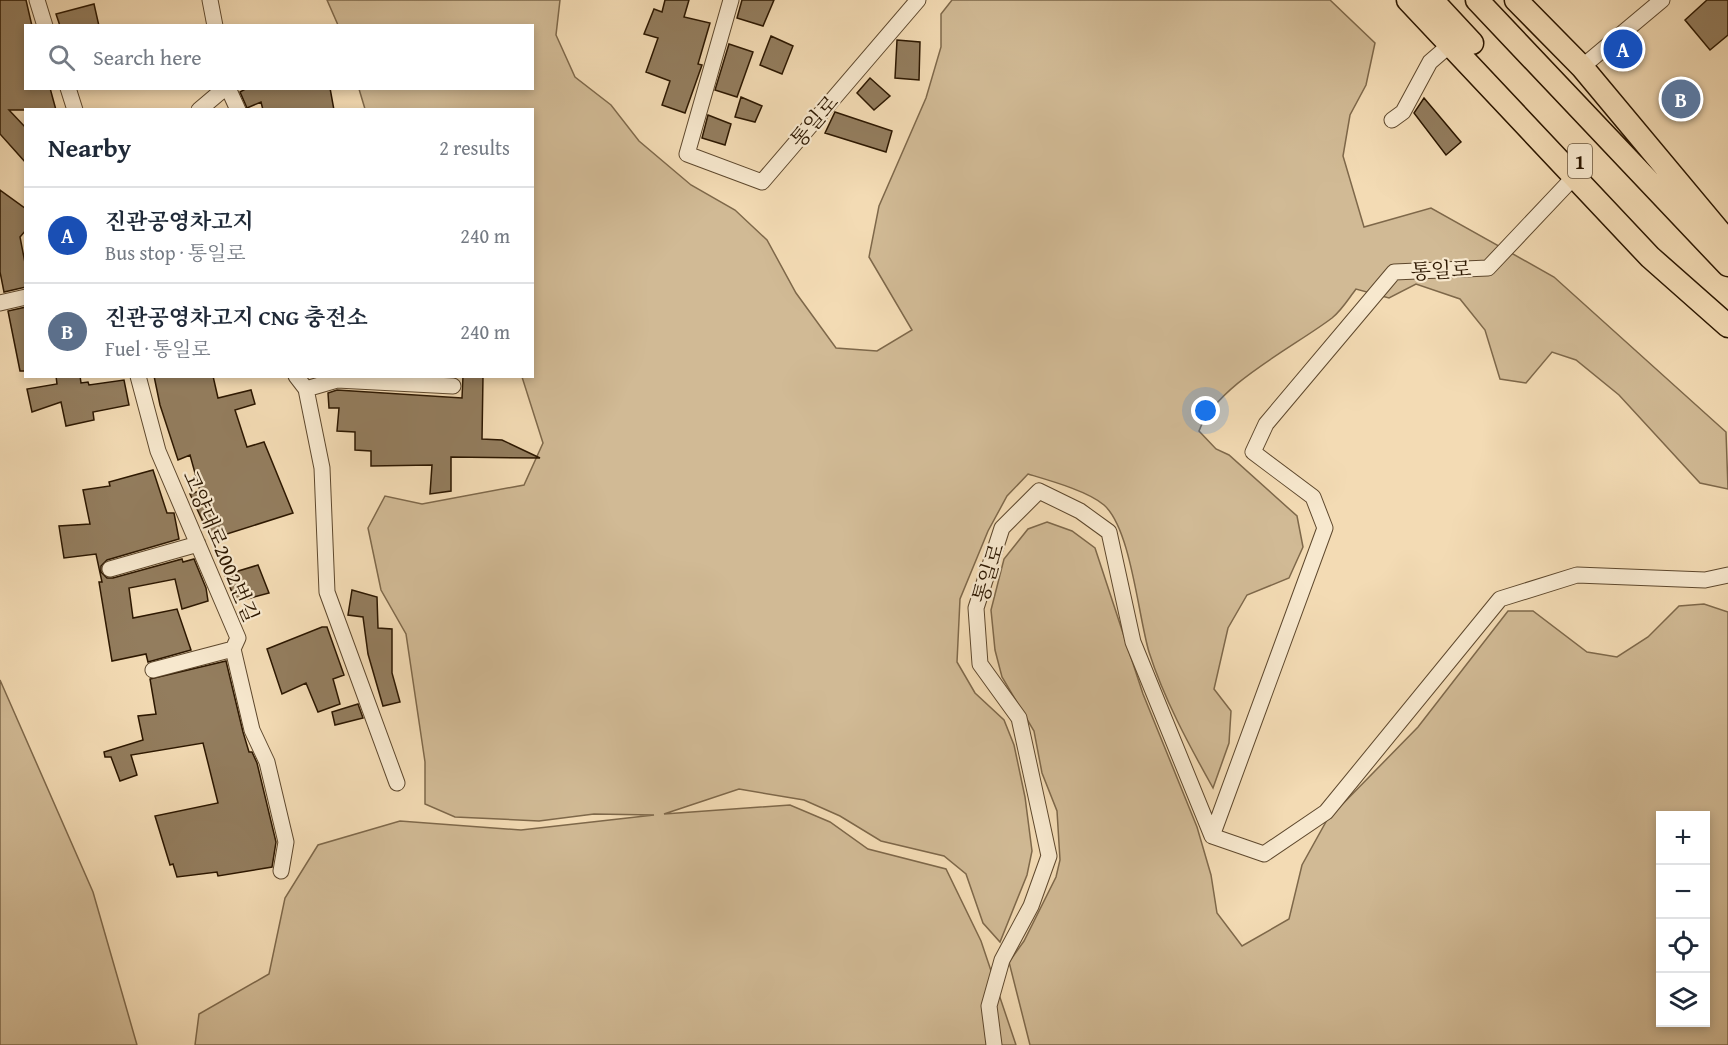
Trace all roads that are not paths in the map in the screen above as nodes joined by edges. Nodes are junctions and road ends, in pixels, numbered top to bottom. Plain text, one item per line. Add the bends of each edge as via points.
1 (37, 0) edge
2 (210, 0) edge
3 (730, 0) edge
4 (918, 0) edge
5 (1408, 0) edge
6 (1432, 0) edge
7 (1477, 0) edge
8 (1516, 0) edge
9 (1662, 0) edge
10 (44, 24) edge
11 (215, 24) edge
12 (1452, 44) junction
13 (1582, 67) junction
14 (69, 90) edge
15 (224, 90) edge
16 (228, 90) edge
17 (74, 108) edge
18 (202, 108) edge
19 (237, 108) edge
20 (1392, 120) dead end
21 (1574, 177) junction
22 (1728, 242) edge
23 (1728, 265) edge
24 (24, 297) edge
25 (0, 303) edge
26 (1728, 320) edge
27 (1728, 326) edge
28 (139, 378) edge
29 (298, 378) edge
30 (453, 386) dead end
31 (306, 389) junction
32 (198, 544) junction
33 (110, 569) dead end
34 (1728, 575) edge
35 (233, 649) junction
36 (153, 670) dead end
37 (397, 783) dead end
38 (1212, 836) junction
39 (280, 871) dead end
40 (994, 1045) edge

1 - 10 street
2 - 11 street
3 - 4 street, 통일로 via 687,154 762,182
5 - 12 main road
6 - 26 main road, 1
7 - 23 main road, 1
8 - 13 main road
9 - 13 street
12 - 20 street via 1430,62 1403,112
12 - 21 main road
13 - 22 main road
14 - 17 street
15 - 18 street
16 - 19 street
21 - 27 main road via 1650,257
21 - 38 street, 통일로 via 1488,268 1394,272 1266,424 1253,452 1313,497 1325,528
24 - 25 street
28 - 32 street, 고양대로2002번길 via 158,451
29 - 31 street
30 - 31 street via 337,380
31 - 37 street via 322,468 327,592
32 - 33 street
32 - 35 street, 고양대로2002번길 via 238,638
34 - 38 street via 1705,580 1577,575 1500,599 1326,812 1264,854
35 - 36 street
35 - 39 street, 고양대로2002번길 via 252,730 267,762 286,842
38 - 40 street, 통일로 via 1133,642 1109,532 1080,511 1039,491 1002,528 975,608 980,664 1019,718 1049,856 1031,906 1002,960 989,1006

